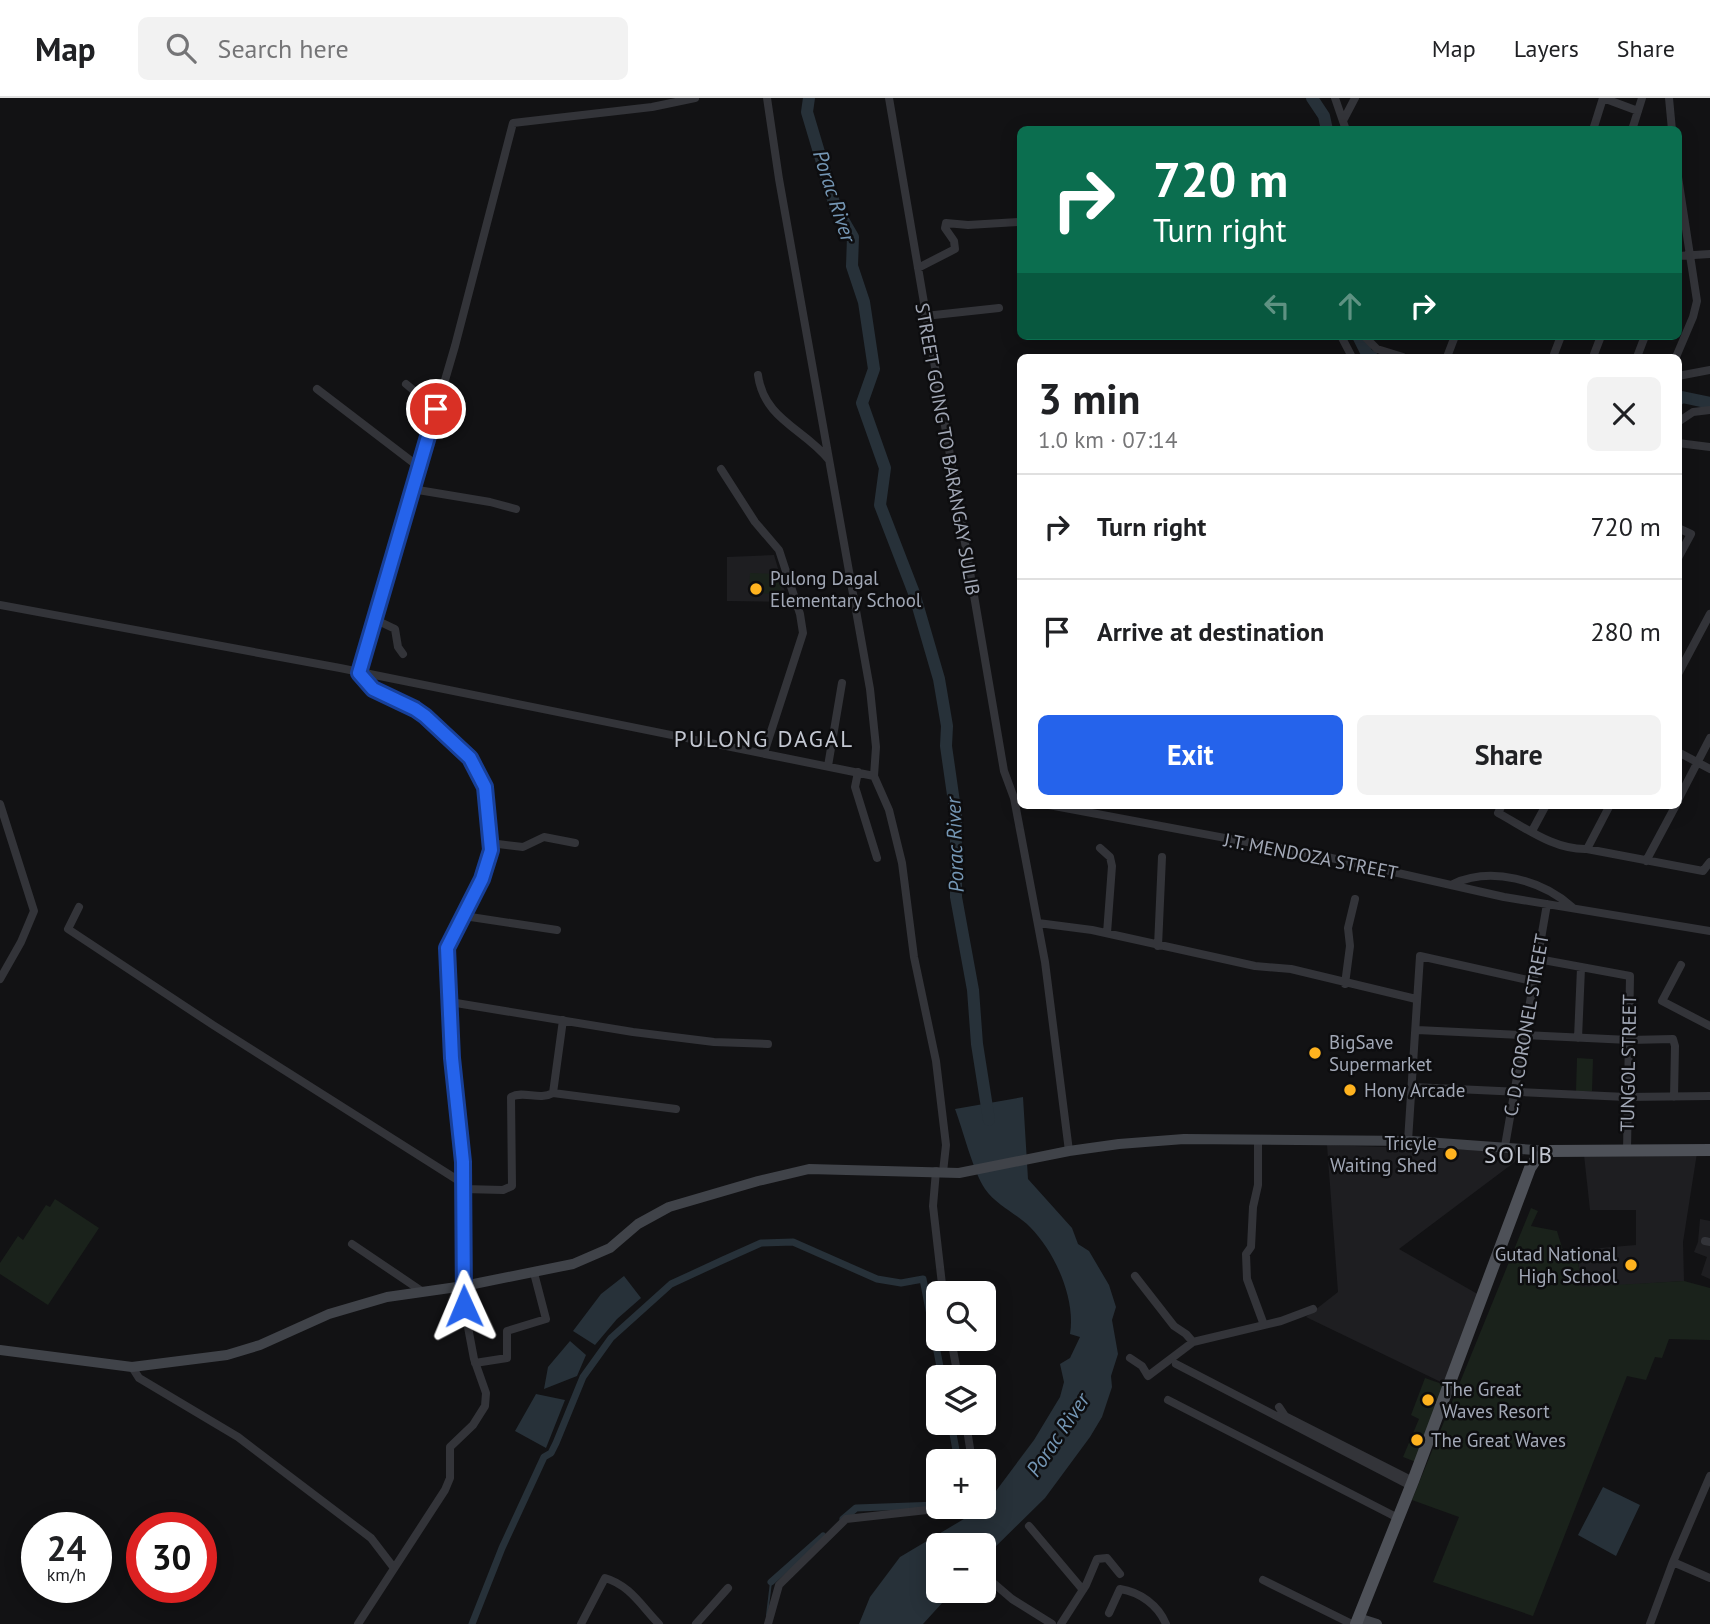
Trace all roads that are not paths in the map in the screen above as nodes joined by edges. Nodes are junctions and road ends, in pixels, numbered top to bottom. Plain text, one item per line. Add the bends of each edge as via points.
1 (695, 98) edge
2 (761, 98) edge
3 (767, 98) edge
4 (889, 98) edge
5 (1335, 98) edge
6 (1355, 98) edge
7 (1603, 98) edge
8 (1642, 98) edge
9 (1669, 98) edge
10 (1638, 111) junction
11 (771, 114) junction
12 (1344, 119) junction
13 (1345, 126) edge
14 (1594, 126) edge
15 (1633, 126) edge
16 (1672, 126) edge
17 (1682, 203) edge
18 (1017, 222) edge
19 (1710, 254) edge
20 (1682, 256) edge
21 (1690, 256) junction
22 (918, 268) junction
23 (999, 308) dead end
24 (926, 316) junction
25 (1368, 340) edge
26 (1394, 354) edge
27 (1677, 354) edge
28 (1710, 370) edge
29 (1682, 375) edge
30 (758, 376) dead end
31 (406, 384) dead end
32 (317, 389) dead end
33 (436, 409) junction
34 (1710, 410) edge
35 (1682, 419) edge
36 (1682, 444) edge
37 (1710, 447) edge
38 (831, 463) junction
39 (419, 467) junction
40 (721, 469) dead end
41 (412, 489) junction
42 (516, 509) dead end
43 (1682, 530) edge
44 (1682, 551) edge
45 (0, 605) edge
46 (1710, 614) edge
47 (374, 618) junction
48 (402, 654) dead end
49 (1682, 666) edge
50 (359, 673) junction
51 (842, 683) dead end
52 (1710, 738) edge
53 (764, 753) junction
54 (1682, 754) edge
55 (1698, 762) junction
56 (828, 766) junction
57 (1710, 769) edge
58 (858, 772) junction
59 (874, 776) junction
60 (1682, 792) edge
61 (1017, 799) edge
62 (0, 804) edge
63 (1019, 809) edge
64 (1070, 809) edge
65 (1500, 809) edge
66 (1544, 809) edge
67 (1608, 809) edge
68 (1674, 809) edge
69 (1532, 831) junction
70 (490, 843) junction
71 (575, 843) dead end
72 (1100, 848) dead end
73 (1587, 849) junction
74 (877, 858) dead end
75 (1162, 858) dead end
76 (1646, 861) junction
77 (1710, 862) edge
78 (1453, 884) junction
79 (1355, 899) dead end
80 (1547, 904) junction
81 (79, 907) dead end
82 (1572, 907) junction
83 (464, 916) junction
84 (1038, 923) junction
85 (557, 930) dead end
86 (1710, 931) edge
87 (1107, 933) junction
88 (1158, 946) junction
89 (1538, 959) junction
90 (1681, 965) dead end
91 (1581, 968) junction
92 (0, 979) edge
93 (1532, 981) junction
94 (1345, 984) junction
95 (1416, 999) junction
96 (450, 1002) junction
97 (563, 1020) junction
98 (1710, 1026) edge
99 (1417, 1030) junction
100 (1524, 1036) junction
101 (1578, 1038) junction
102 (1629, 1040) junction
103 (768, 1044) dead end
104 (1413, 1087) junction
105 (553, 1093) junction
106 (1514, 1094) junction
107 (1710, 1096) edge
108 (1626, 1097) junction
109 (1675, 1097) junction
110 (677, 1109) dead end
111 (1258, 1140) junction
112 (1408, 1141) junction
113 (1505, 1146) junction
114 (1710, 1150) edge
115 (1069, 1151) junction
116 (1549, 1151) junction
117 (1627, 1151) junction
118 (940, 1171) junction
119 (464, 1187) junction
120 (352, 1244) dead end
121 (534, 1273) junction
122 (1135, 1276) dead end
123 (942, 1281) edge
124 (464, 1286) junction
125 (423, 1292) junction
126 (1313, 1309) dead end
127 (1264, 1325) junction
128 (1193, 1342) junction
129 (0, 1350) edge
130 (1130, 1358) dead end
131 (475, 1363) junction
132 (1176, 1364) dead end
133 (132, 1367) junction
134 (1168, 1400) dead end
135 (1279, 1408) dead end
136 (1710, 1476) edge
137 (1412, 1484) junction
138 (926, 1511) edge
139 (1398, 1518) junction
140 (1029, 1527) dead end
141 (1672, 1562) junction
142 (394, 1568) junction
143 (1120, 1574) dead end
144 (1710, 1578) edge
145 (1263, 1580) dead end
146 (996, 1585) edge
147 (728, 1588) dead end
148 (1083, 1590) junction
149 (1109, 1613) dead end
150 (1042, 1621) edge
151 (1355, 1622) edge
152 (358, 1624) edge
153 (581, 1624) edge
154 (659, 1624) edge
155 (696, 1624) edge
156 (768, 1624) edge
157 (1052, 1624) edge
158 (1061, 1624) edge
159 (1166, 1624) edge
160 (1377, 1624) edge
161 (1650, 1624) edge

1 - 33 street via 513,124
2 - 11 street
3 - 11 street
4 - 22 street, STREET GOING TO BARANGAY SULIB
5 - 12 street
6 - 12 street
7 - 10 street
7 - 14 street
8 - 10 street
9 - 16 street
10 - 15 street
11 - 38 street
12 - 13 street
17 - 21 street
18 - 22 street via 946,223 955,249
19 - 21 street
20 - 21 street
21 - 27 street via 1696,308
22 - 24 street, STREET GOING TO BARANGAY SULIB
23 - 24 street
24 - 61 street, STREET GOING TO BARANGAY SULIB via 1004,771
25 - 26 street via 1377,349
28 - 29 street
30 - 38 street via 769,408 816,444
31 - 33 street
32 - 39 street
33 - 39 street
34 - 35 street
36 - 37 street
38 - 59 street via 870,689
39 - 41 street
40 - 53 street via 779,550 803,633
41 - 42 street
41 - 47 street
43 - 44 street via 1691,534
45 - 50 street
46 - 49 street
47 - 48 street via 395,629
47 - 50 street
50 - 53 street
50 - 70 street via 373,689 415,709 470,758 485,787
51 - 56 street
52 - 55 street
53 - 56 street
54 - 55 street
55 - 57 street
55 - 60 street
56 - 58 street
58 - 59 street
58 - 74 street via 855,787
59 - 118 street via 889,810 902,863 914,957 936,1061 946,1145
62 - 92 street via 34,911
63 - 84 street, STREET GOING TO BARANGAY SULIB
64 - 78 street, J.T. MENDOZA STREET
65 - 69 street via 1498,813
66 - 69 street
67 - 73 street
68 - 76 street
69 - 73 street via 1549,842
70 - 71 street via 523,847 544,838
70 - 83 street via 482,879
72 - 87 street via 1112,866
73 - 76 street
75 - 88 street
76 - 77 street via 1703,872
78 - 80 street, J.T. MENDOZA STREET
78 - 82 street via 1466,878 1529,881 1557,893
79 - 94 street via 1348,928
80 - 82 street, J.T. MENDOZA STREET
80 - 89 street, C. D. CORONEL STREET
81 - 119 street via 68,929
82 - 86 street, J.T. MENDOZA STREET
83 - 85 street
83 - 96 street via 447,948
84 - 87 street
84 - 115 street, STREET GOING TO BARANGAY SULIB
87 - 88 street
88 - 94 street via 1291,969
89 - 91 street
89 - 93 street, C. D. CORONEL STREET
90 - 98 street via 1662,1001
91 - 101 street
91 - 102 street, TUNGOL STREET via 1630,976
93 - 95 street via 1420,956
93 - 100 street, C. D. CORONEL STREET
94 - 95 street
95 - 99 street
96 - 97 street
96 - 119 street
97 - 103 street via 714,1042
97 - 105 street
99 - 100 street
99 - 104 street
100 - 101 street
100 - 106 street, C. D. CORONEL STREET
101 - 102 street
102 - 108 street, TUNGOL STREET
102 - 109 street via 1673,1039
104 - 106 street
104 - 112 street
105 - 110 street
105 - 119 street via 543,1098 511,1097 512,1186 503,1190
106 - 108 street
106 - 113 street, C. D. CORONEL STREET
107 - 109 street
108 - 109 street
108 - 117 street, TUNGOL STREET
111 - 112 street
111 - 115 street via 1184,1139
111 - 127 street via 1258,1185 1247,1279
112 - 113 street
113 - 116 street
114 - 117 main road
115 - 118 street via 965,1173
116 - 117 main road
116 - 137 main road via 1530,1168
118 - 121 street via 810,1169 758,1181 669,1208 638,1224 610,1248 573,1264
118 - 123 street via 933,1206
119 - 124 street
120 - 125 street
121 - 124 street
121 - 131 street via 546,1319 507,1331 508,1358
122 - 128 street via 1174,1326
124 - 125 street
124 - 131 street
125 - 133 street via 329,1314 227,1355
126 - 127 street
127 - 128 street
128 - 130 street via 1148,1376
129 - 133 street
131 - 142 street via 486,1393 485,1406 450,1447 450,1478 445,1490
132 - 137 street
133 - 142 street via 139,1378 238,1437 371,1538
134 - 139 street
135 - 137 street via 1285,1416
136 - 141 street
137 - 139 main road
138 - 156 street via 846,1519 779,1585
139 - 151 main road
140 - 148 street
141 - 144 street
141 - 161 street
142 - 152 street
143 - 148 street via 1101,1557
145 - 151 street
146 - 150 street
147 - 155 street
148 - 158 street
149 - 159 street via 1120,1589 1137,1591 1162,1614
150 - 157 street
151 - 160 street
153 - 154 street via 605,1578 616,1581 647,1607

